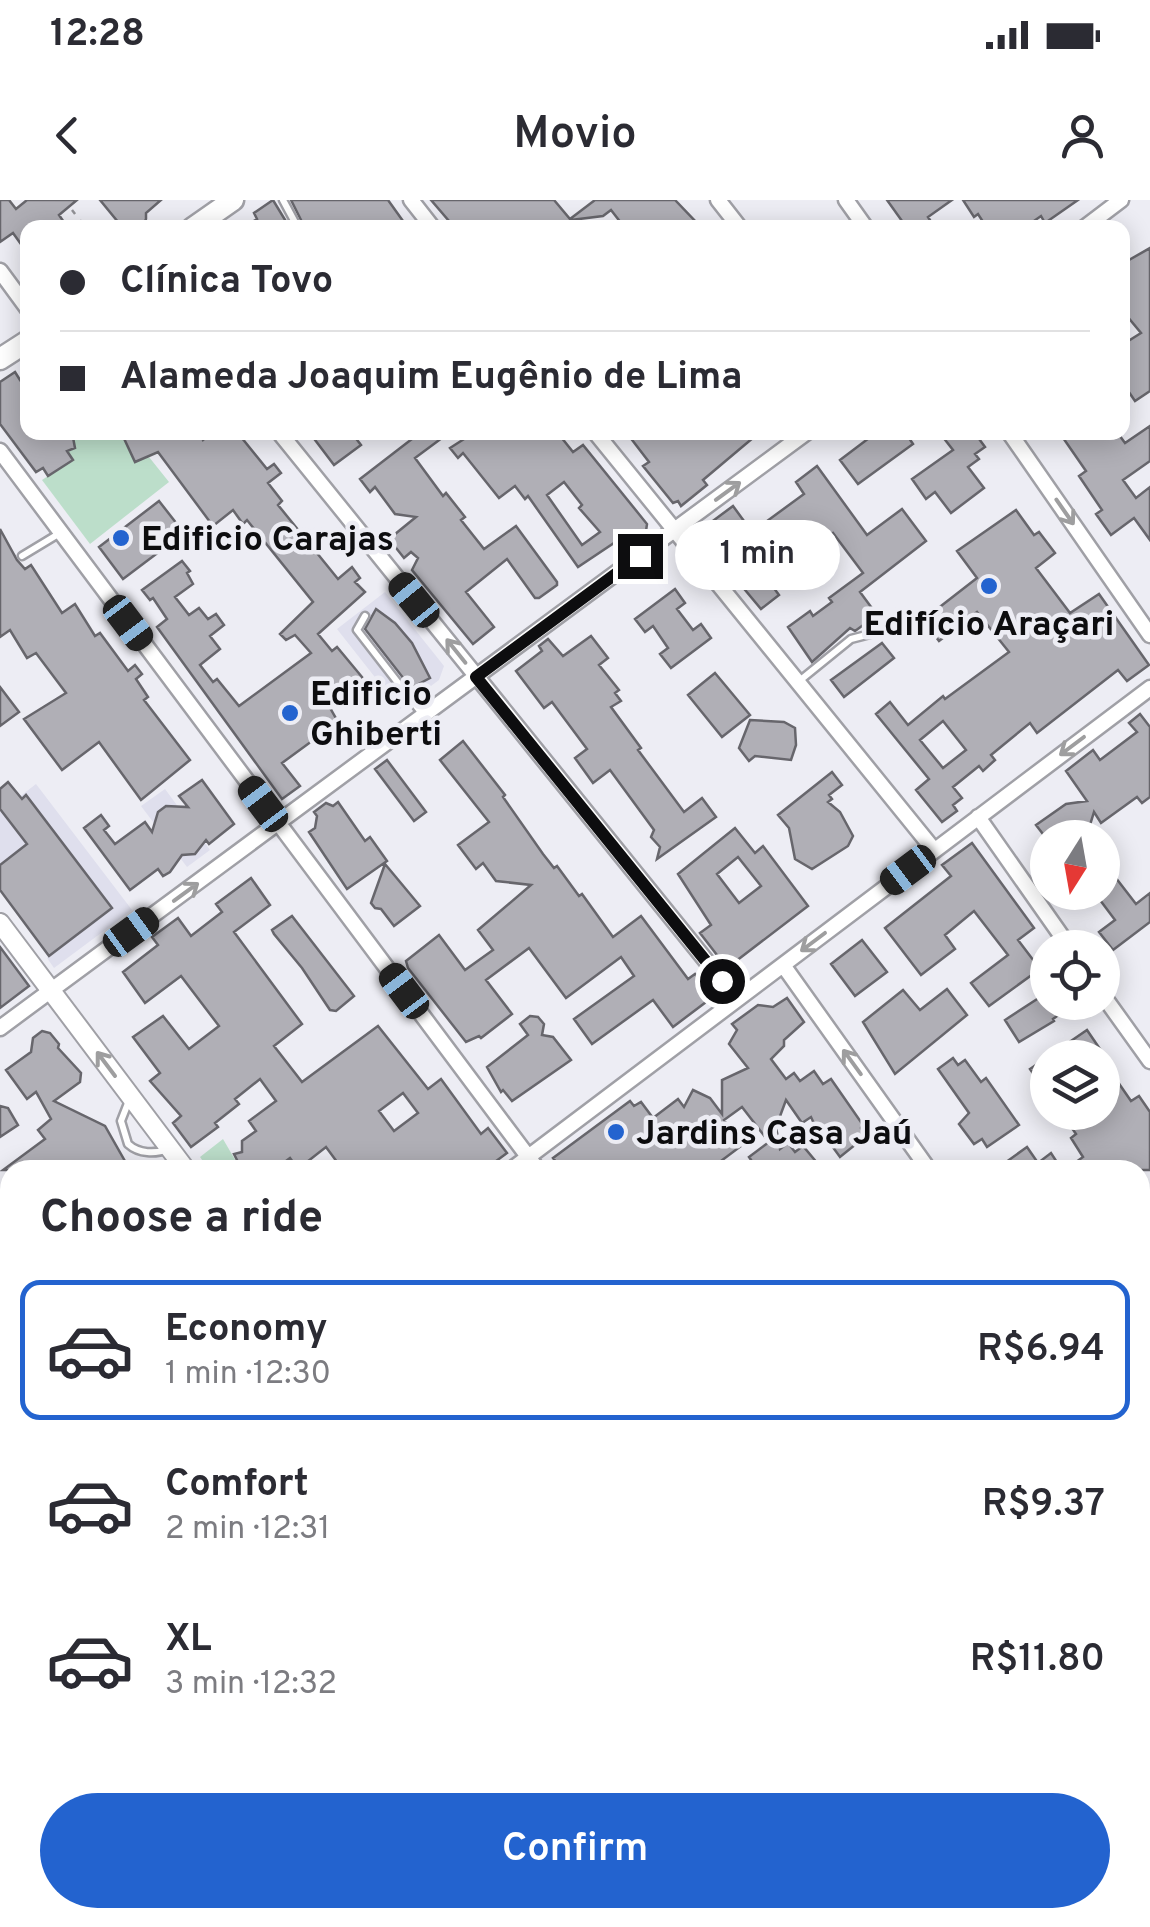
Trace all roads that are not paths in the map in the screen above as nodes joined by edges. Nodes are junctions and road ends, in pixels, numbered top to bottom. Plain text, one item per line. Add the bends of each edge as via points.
1 (233, 200) edge
2 (411, 200) edge
3 (718, 200) edge
4 (1121, 200) edge
5 (204, 220) edge
6 (427, 220) edge
7 (734, 220) edge
8 (1095, 220) edge
9 (0, 272) edge
10 (20, 299) edge
11 (286, 440) edge
12 (601, 440) edge
13 (796, 440) edge
14 (1015, 440) edge
15 (0, 451) edge
16 (61, 532) junction
17 (673, 532) junction
18 (22, 556) dead end
19 (365, 616) dead end
20 (888, 624) dead end
21 (1150, 635) edge
22 (476, 677) junction
23 (797, 683) junction
24 (1150, 688) edge
25 (424, 716) junction
26 (978, 818) junction
27 (278, 824) junction
28 (934, 850) junction
29 (0, 923) edge
30 (1057, 930) edge
31 (783, 965) junction
32 (50, 990) junction
33 (737, 1000) junction
34 (1120, 1019) edge
35 (0, 1028) edge
36 (1150, 1061) edge
37 (131, 1097) junction
38 (170, 1149) junction
39 (528, 1156) junction
40 (178, 1160) edge
41 (523, 1160) edge
42 (531, 1160) edge
43 (922, 1160) edge

1 - 5 main road
2 - 6 street
3 - 7 street
4 - 8 street
9 - 10 street
22 -> 11 street
12 - 17 street
17 -> 13 street
14 -> 21 street
15 - 16 street
16 - 18 lane
16 - 27 street
17 - 22 street
17 - 23 street
19 - 25 lane via 357,630
20 - 23 lane via 850,639
22 - 25 street
22 - 33 street
23 - 28 street
24 -> 26 street
25 - 27 street
26 - 28 street
26 - 30 street
32 -> 27 street
27 - 39 street
28 -> 31 street
29 - 32 street
31 - 33 street
43 -> 31 street
32 - 35 street
37 -> 32 street
33 - 39 street
34 - 36 street
37 - 38 street
37 - 38 lane via 121,1122 125,1146
38 - 40 street
39 - 41 street
39 - 42 street

